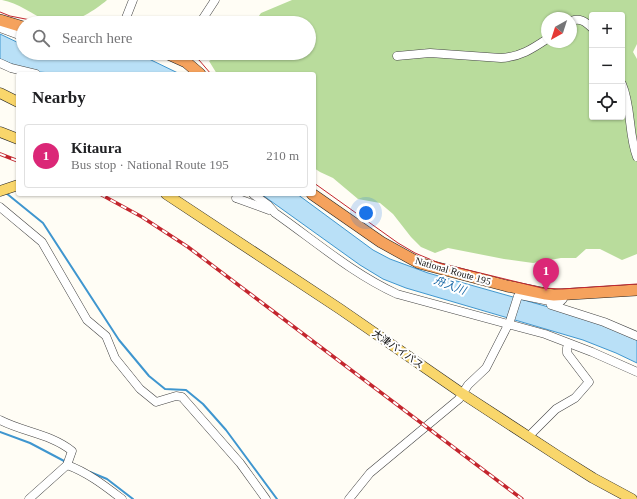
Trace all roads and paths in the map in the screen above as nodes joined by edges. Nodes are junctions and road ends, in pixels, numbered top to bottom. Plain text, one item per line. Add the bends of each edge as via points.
1 (133, 0) edge
2 (215, 0) edge
3 (127, 16) edge
4 (205, 16) edge
5 (577, 19) edge
6 (0, 20) edge
7 (16, 26) edge
8 (589, 26) edge
9 (0, 28) edge
10 (16, 34) edge
11 (541, 42) edge
12 (397, 56) dead end
13 (187, 60) edge
14 (0, 63) edge
15 (28, 72) edge
16 (198, 72) edge
17 (625, 93) edge
18 (0, 94) edge
19 (16, 101) edge
20 (0, 132) edge
21 (16, 138) edge
22 (637, 157) edge
23 (16, 186) edge
24 (0, 191) edge
25 (169, 196) edge
26 (256, 196) edge
27 (315, 196) edge
28 (236, 198) dead end
29 (0, 207) edge
30 (275, 213) junction
31 (637, 290) edge
32 (563, 294) junction
33 (518, 297) junction
34 (509, 323) junction
35 (637, 336) edge
36 (567, 348) junction
37 (586, 350) junction
38 (488, 365) junction
39 (637, 372) edge
40 (463, 394) junction
41 (0, 420) edge
42 (529, 436) junction
43 (66, 465) junction
44 (28, 499) edge
45 (122, 499) edge
46 (266, 499) edge
47 (349, 499) edge
48 (632, 499) edge

1 - 3 street
2 - 4 street
5 - 8 street
6 - 7 highway
9 - 10 street
11 - 12 street via 513,57 430,53
13 - 16 highway
14 - 15 street
17 - 22 street via 633,147
18 - 19 main road
20 - 21 main road
23 - 24 main road
25 - 40 main road, 大津バイパス
26 - 30 street
27 - 32 highway, National Route 195 via 381,242 419,263 536,293
28 - 30 street
29 - 46 street via 42,242 88,320 106,336 115,358 140,389 156,402 176,396 182,397 240,463
30 - 34 street via 359,274 384,288 397,294
31 - 32 highway, National Route 195
32 - 33 street via 563,299 559,302 520,294
33 - 34 street
33 - 35 street via 584,314
34 - 37 street
34 - 38 street
36 - 37 street via 576,351
36 - 38 street via 514,330 510,332
36 - 42 street via 567,353 589,382 575,398 556,409
37 - 39 street
38 - 40 street
40 - 42 main road, 大津バイパス
40 - 47 street via 370,473
41 - 43 street via 64,444 72,451
42 - 48 main road, 大津バイパス via 593,478
43 - 44 street
43 - 45 street via 101,483

